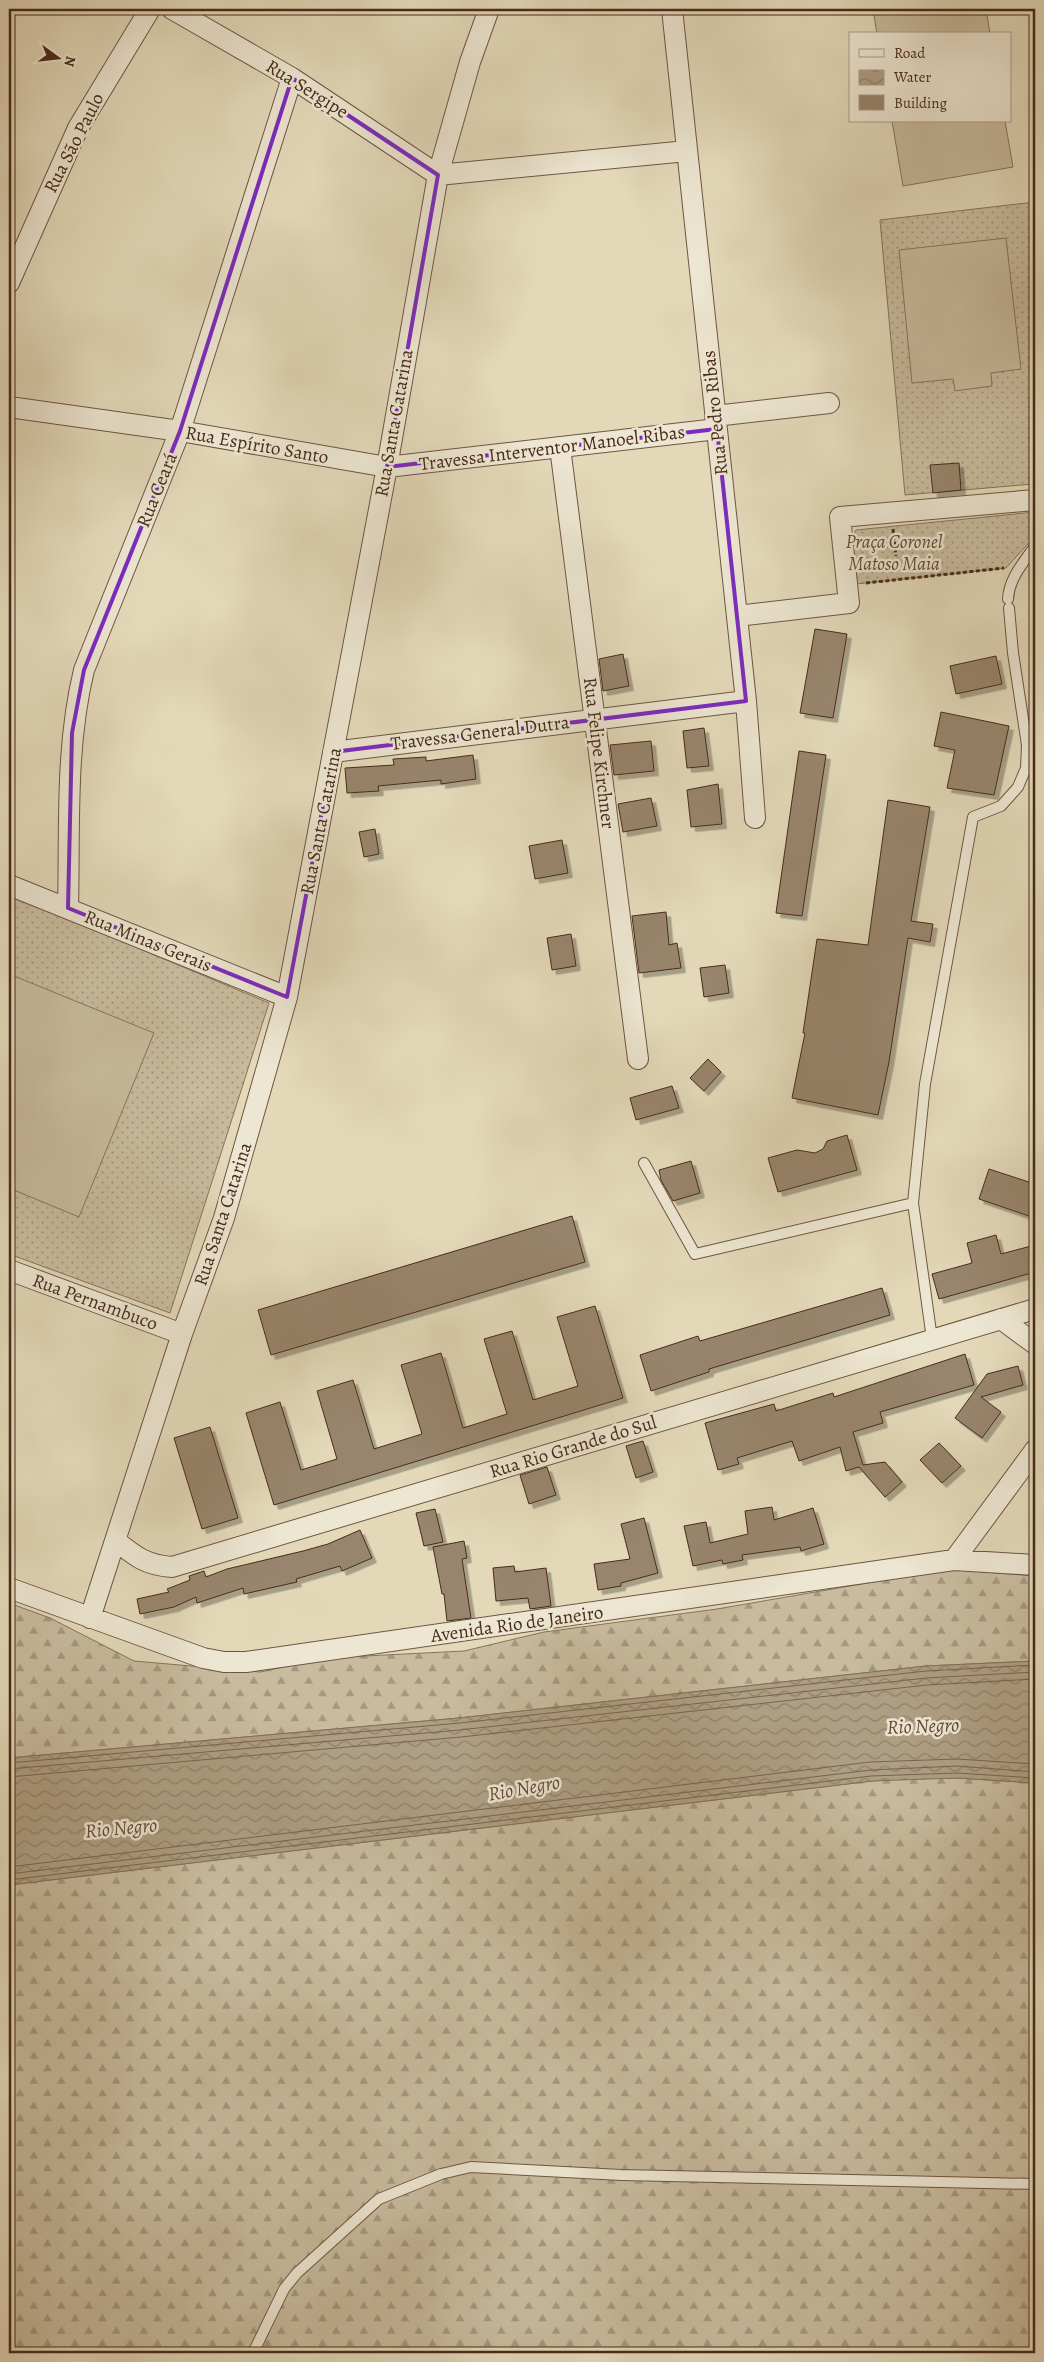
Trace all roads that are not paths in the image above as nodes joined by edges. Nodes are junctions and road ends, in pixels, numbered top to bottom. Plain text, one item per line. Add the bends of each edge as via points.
1 (150, 9) edge
2 (172, 9) edge
3 (490, 9) edge
4 (672, 9) edge
5 (292, 78) junction
6 (687, 151) junction
7 (438, 175) junction
8 (9, 283) edge
9 (829, 403) dead end
10 (9, 407) edge
11 (716, 422) junction
12 (180, 431) junction
13 (560, 447) junction
14 (387, 467) junction
15 (1035, 500) edge
16 (1035, 546) edge
17 (737, 616) junction
18 (746, 701) junction
19 (595, 719) junction
20 (333, 752) junction
21 (755, 818) dead end
22 (9, 884) edge
23 (68, 908) junction
24 (287, 997) junction
25 (638, 1059) dead end
26 (644, 1163) dead end
27 (913, 1203) junction
28 (9, 1270) edge
29 (1035, 1309) edge
30 (1002, 1319) junction
31 (182, 1334) junction
32 (932, 1340) junction
33 (1035, 1344) edge
34 (1035, 1450) edge
35 (116, 1541) junction
36 (954, 1560) junction
37 (1035, 1565) edge
38 (9, 1588) edge
39 (90, 1618) junction
40 (1035, 2184) edge
41 (253, 2353) edge

1 - 8 street, Rua São Paulo via 78,128
2 - 5 street, Rua Sergipe
3 - 7 street, Rua Santa Catarina via 470,62
4 - 6 street, Rua Pedro Ribas
5 - 7 street, Rua Sergipe
5 - 12 street, Rua Ceará
6 - 7 street
6 - 11 street, Rua Pedro Ribas
7 - 14 street, Rua Santa Catarina
9 - 11 street, Travessa Interventor Manoel Ribas
10 - 12 street, Rua Espírito Santo
11 - 13 street, Travessa Interventor Manoel Ribas
11 - 17 street, Rua Pedro Ribas
12 - 14 street, Rua Espírito Santo
12 - 23 street, Rua Ceará via 84,670 76,704 72,733
13 - 14 street, Travessa Interventor Manoel Ribas
13 - 19 street, Rua Felipe Kirchner
14 - 20 street, Rua Santa Catarina
15 - 17 street via 840,517 849,602
16 - 27 lane via 1008,591 1013,653 1027,745 1026,768 1018,787 1001,806 974,817 925,1084
17 - 18 street, Rua Pedro Ribas
18 - 19 street, Travessa General Dutra
18 - 21 street, Rua Pedro Ribas
19 - 20 street, Travessa General Dutra
19 - 25 street, Rua Felipe Kirchner
20 - 24 street, Rua Santa Catarina
22 - 23 street, Rua Minas Gerais
23 - 24 street, Rua Minas Gerais
24 - 31 street, Rua Santa Catarina via 224,1218
26 - 27 lane via 695,1254
27 - 32 lane
28 - 31 street, Rua Pernambuco
29 - 30 street, Rua Rio Grande do Sul
30 - 32 street, Rua Rio Grande do Sul
30 - 33 street
31 - 35 street, Rua Santa Catarina
32 - 35 street, Rua Rio Grande do Sul via 172,1567 156,1566 138,1559
34 - 36 street
35 - 39 street, Rua Santa Catarina
36 - 37 street, Avenida Rio de Janeiro
36 - 39 street, Avenida Rio de Janeiro via 246,1662 203,1658
38 - 39 street, Avenida Rio de Janeiro
40 - 41 lane via 621,2175 471,2167 441,2174 379,2199 297,2273 284,2289

